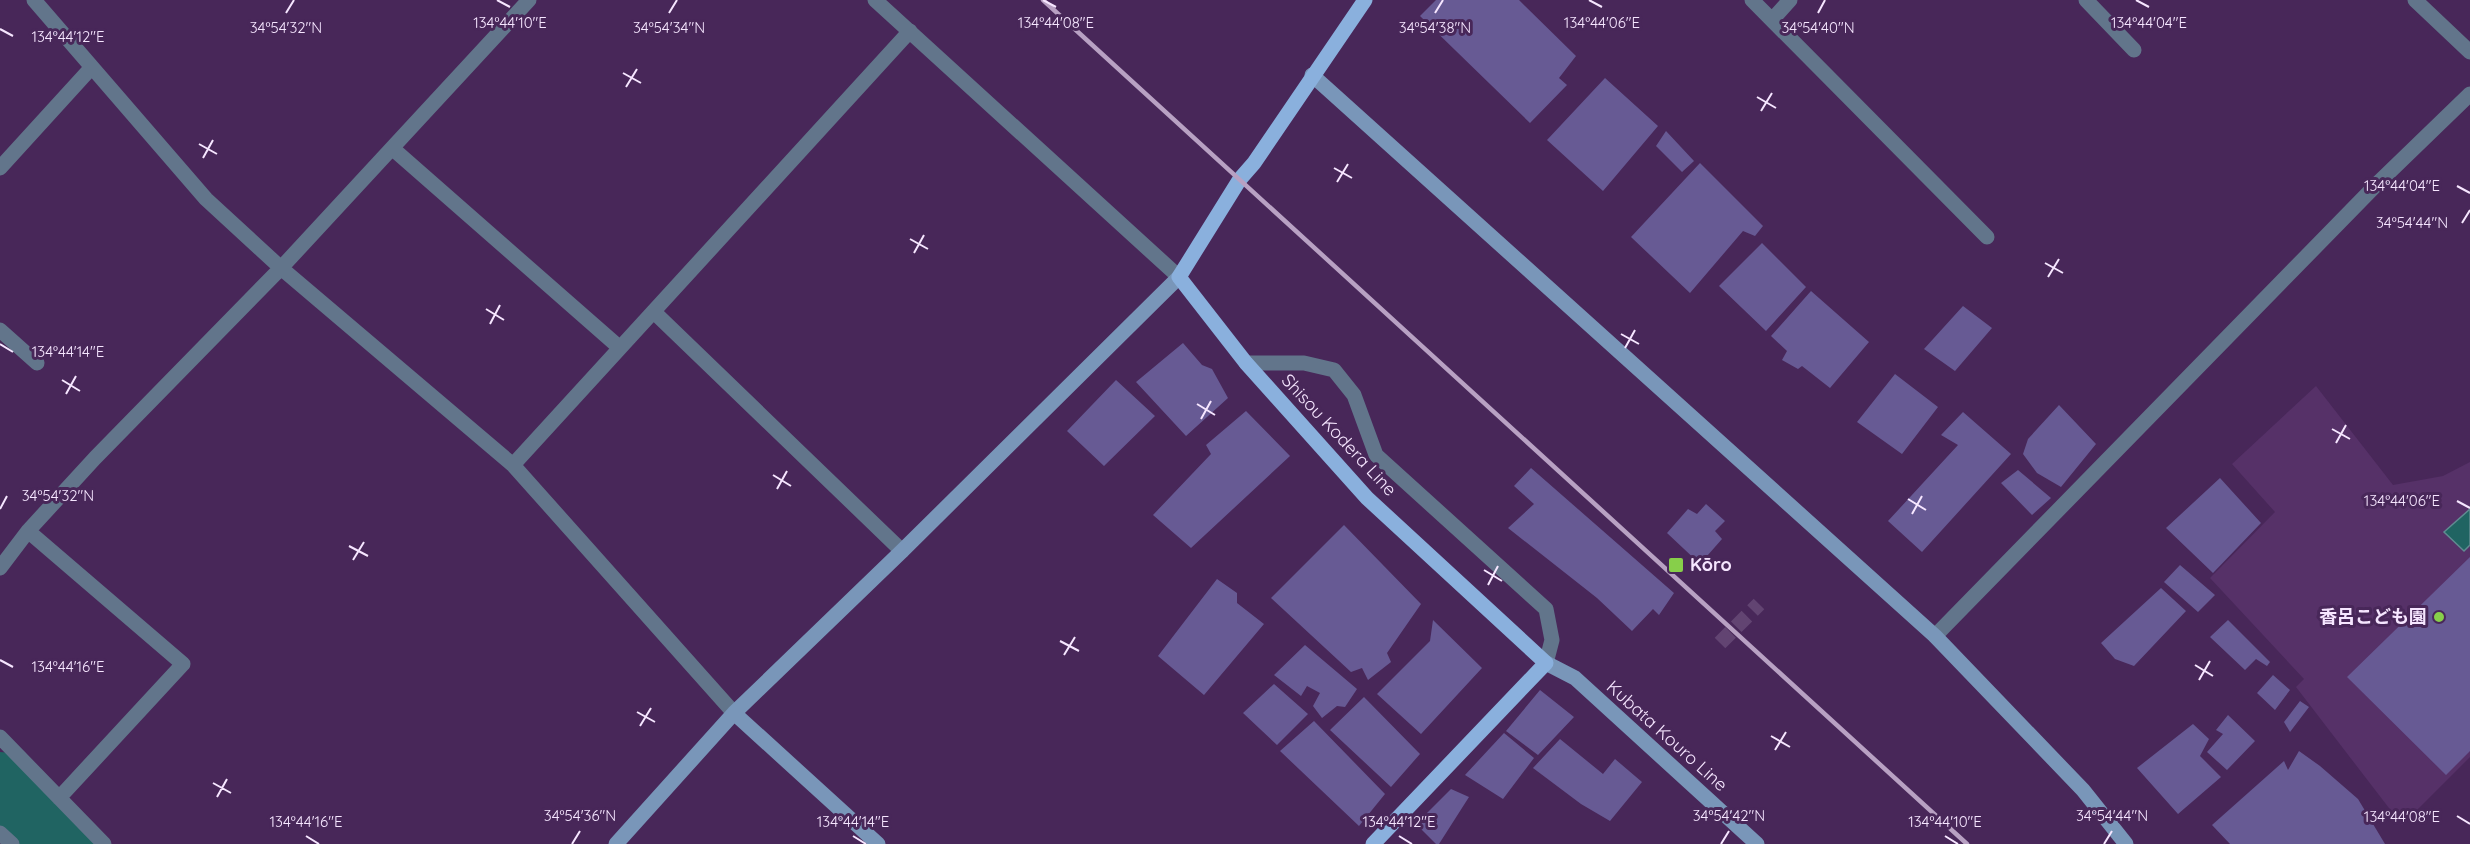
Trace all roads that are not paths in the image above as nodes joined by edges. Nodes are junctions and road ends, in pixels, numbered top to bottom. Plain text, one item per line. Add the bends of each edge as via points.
1 (34, 0) edge
2 (529, 0) edge
3 (875, 0) edge
4 (1365, 0) edge
5 (1752, 0) edge
6 (1790, 0) edge
7 (2086, 0) edge
8 (2415, 0) edge
9 (1772, 20) junction
10 (910, 31) junction
11 (2134, 50) dead end
12 (2470, 52) edge
13 (92, 67) junction
14 (1312, 75) junction
15 (2470, 94) edge
16 (392, 148) junction
17 (0, 168) edge
18 (1986, 237) dead end
19 (281, 268) junction
20 (1179, 277) junction
21 (654, 312) junction
22 (0, 330) edge
23 (620, 348) junction
24 (37, 363) dead end
25 (1246, 363) junction
26 (513, 465) junction
27 (28, 531) junction
28 (902, 550) junction
29 (0, 568) edge
30 (1935, 636) junction
31 (1546, 663) junction
32 (734, 713) junction
33 (0, 737) edge
34 (59, 798) junction
35 (0, 833) edge
36 (12, 844) edge
37 (104, 844) edge
38 (616, 844) edge
39 (878, 844) edge
40 (1373, 844) edge
41 (1757, 844) edge
42 (2126, 844) edge

1 - 13 street
2 - 16 street
3 - 10 street
4 - 14 main road
5 - 9 street
6 - 9 street
7 - 11 street
8 - 12 street
9 - 18 street
10 - 20 street
10 - 21 street
13 - 17 street
13 - 19 street via 206,199
14 - 20 main road via 1254,163 1239,179
14 - 30 street
15 - 30 street
16 - 19 street
16 - 23 street
19 - 26 street
19 - 27 street
20 - 25 main road, Shisou Kodera Line
20 - 28 street
21 - 23 street
21 - 28 street
22 - 24 street
23 - 26 street
25 - 31 main road, Shisou Kodera Line via 1367,498
25 - 31 street via 1304,363 1334,370 1354,395 1376,455 1545,609 1552,640
26 - 32 street
27 - 29 street
27 - 34 street via 183,664
28 - 32 street
30 - 42 street via 2083,790
31 - 40 main road
31 - 41 street, Kubata Kouro Line via 1575,678
32 - 38 street
32 - 39 street
33 - 34 street
34 - 37 street
35 - 36 street

